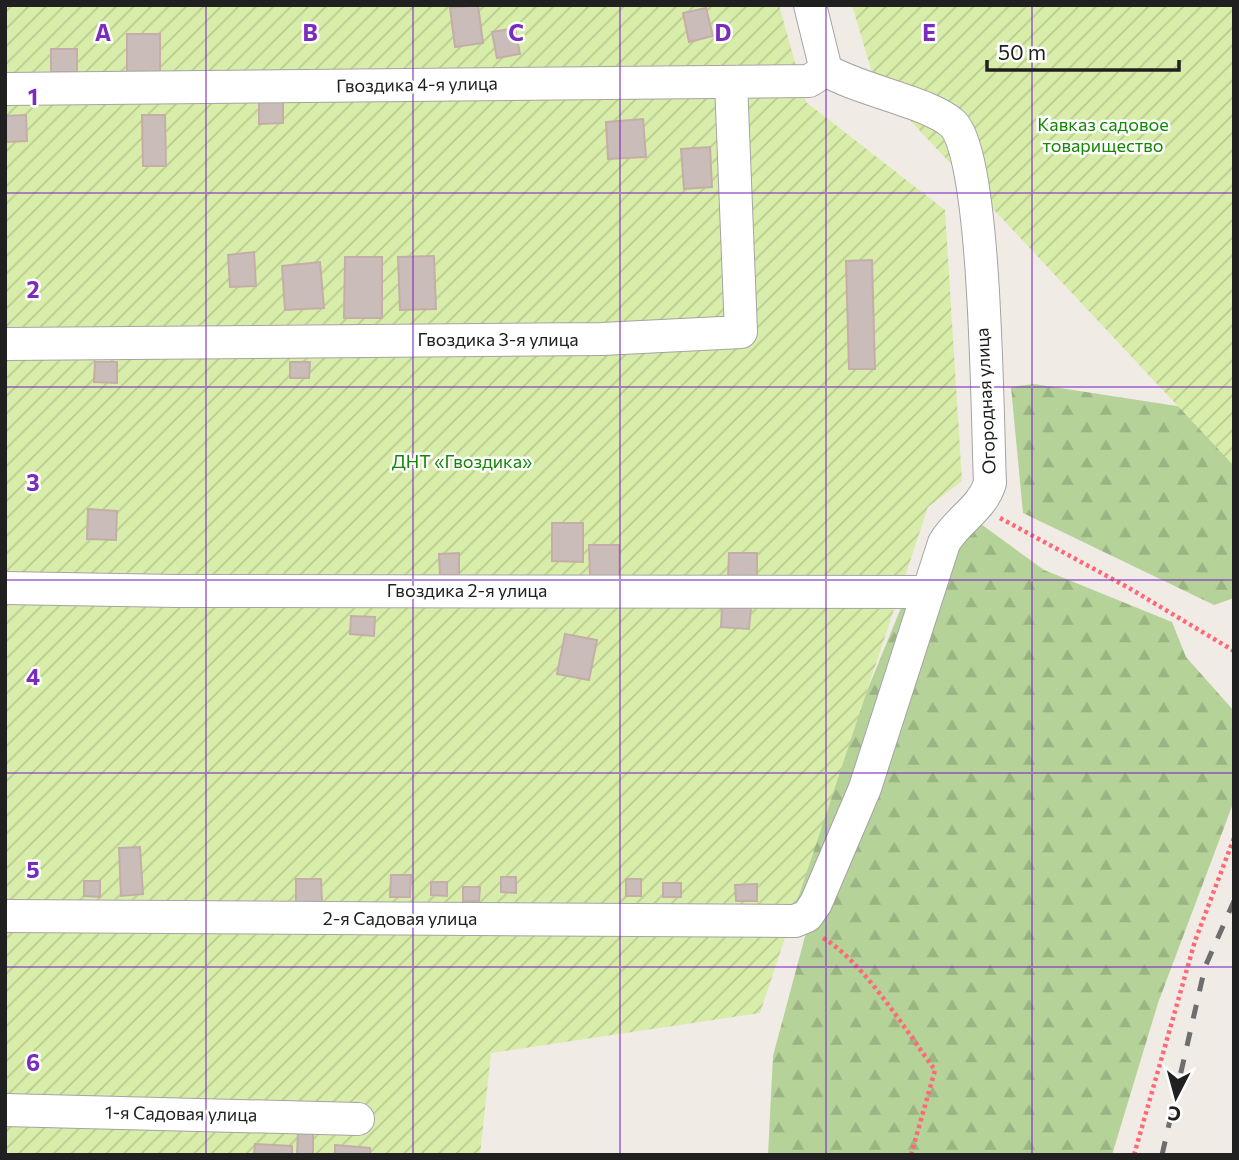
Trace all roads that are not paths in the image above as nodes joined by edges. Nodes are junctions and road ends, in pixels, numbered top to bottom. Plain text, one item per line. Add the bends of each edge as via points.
1 (810, 5) edge
2 (826, 69) junction
3 (731, 82) junction
4 (5, 89) edge
5 (5, 344) edge
6 (5, 588) edge
7 (928, 592) junction
8 (5, 916) edge
9 (795, 922) joint
10 (5, 1110) edge
11 (358, 1119) dead end

1 - 2 street
2 - 3 street, Гвоздика 4-я улица via 809,81
2 - 7 street, Огородная улица via 953,123 972,170 990,483 985,499 951,531
3 - 4 street, Гвоздика 4-я улица
3 - 5 street, Гвоздика 3-я улица via 741,332 602,339
6 - 7 street, Гвоздика 2-я улица
7 - 9 street, Огородная улица via 865,788 816,903 807,916
8 - 9 street, 2-я Садовая улица
10 - 11 street, 1-я Садовая улица

